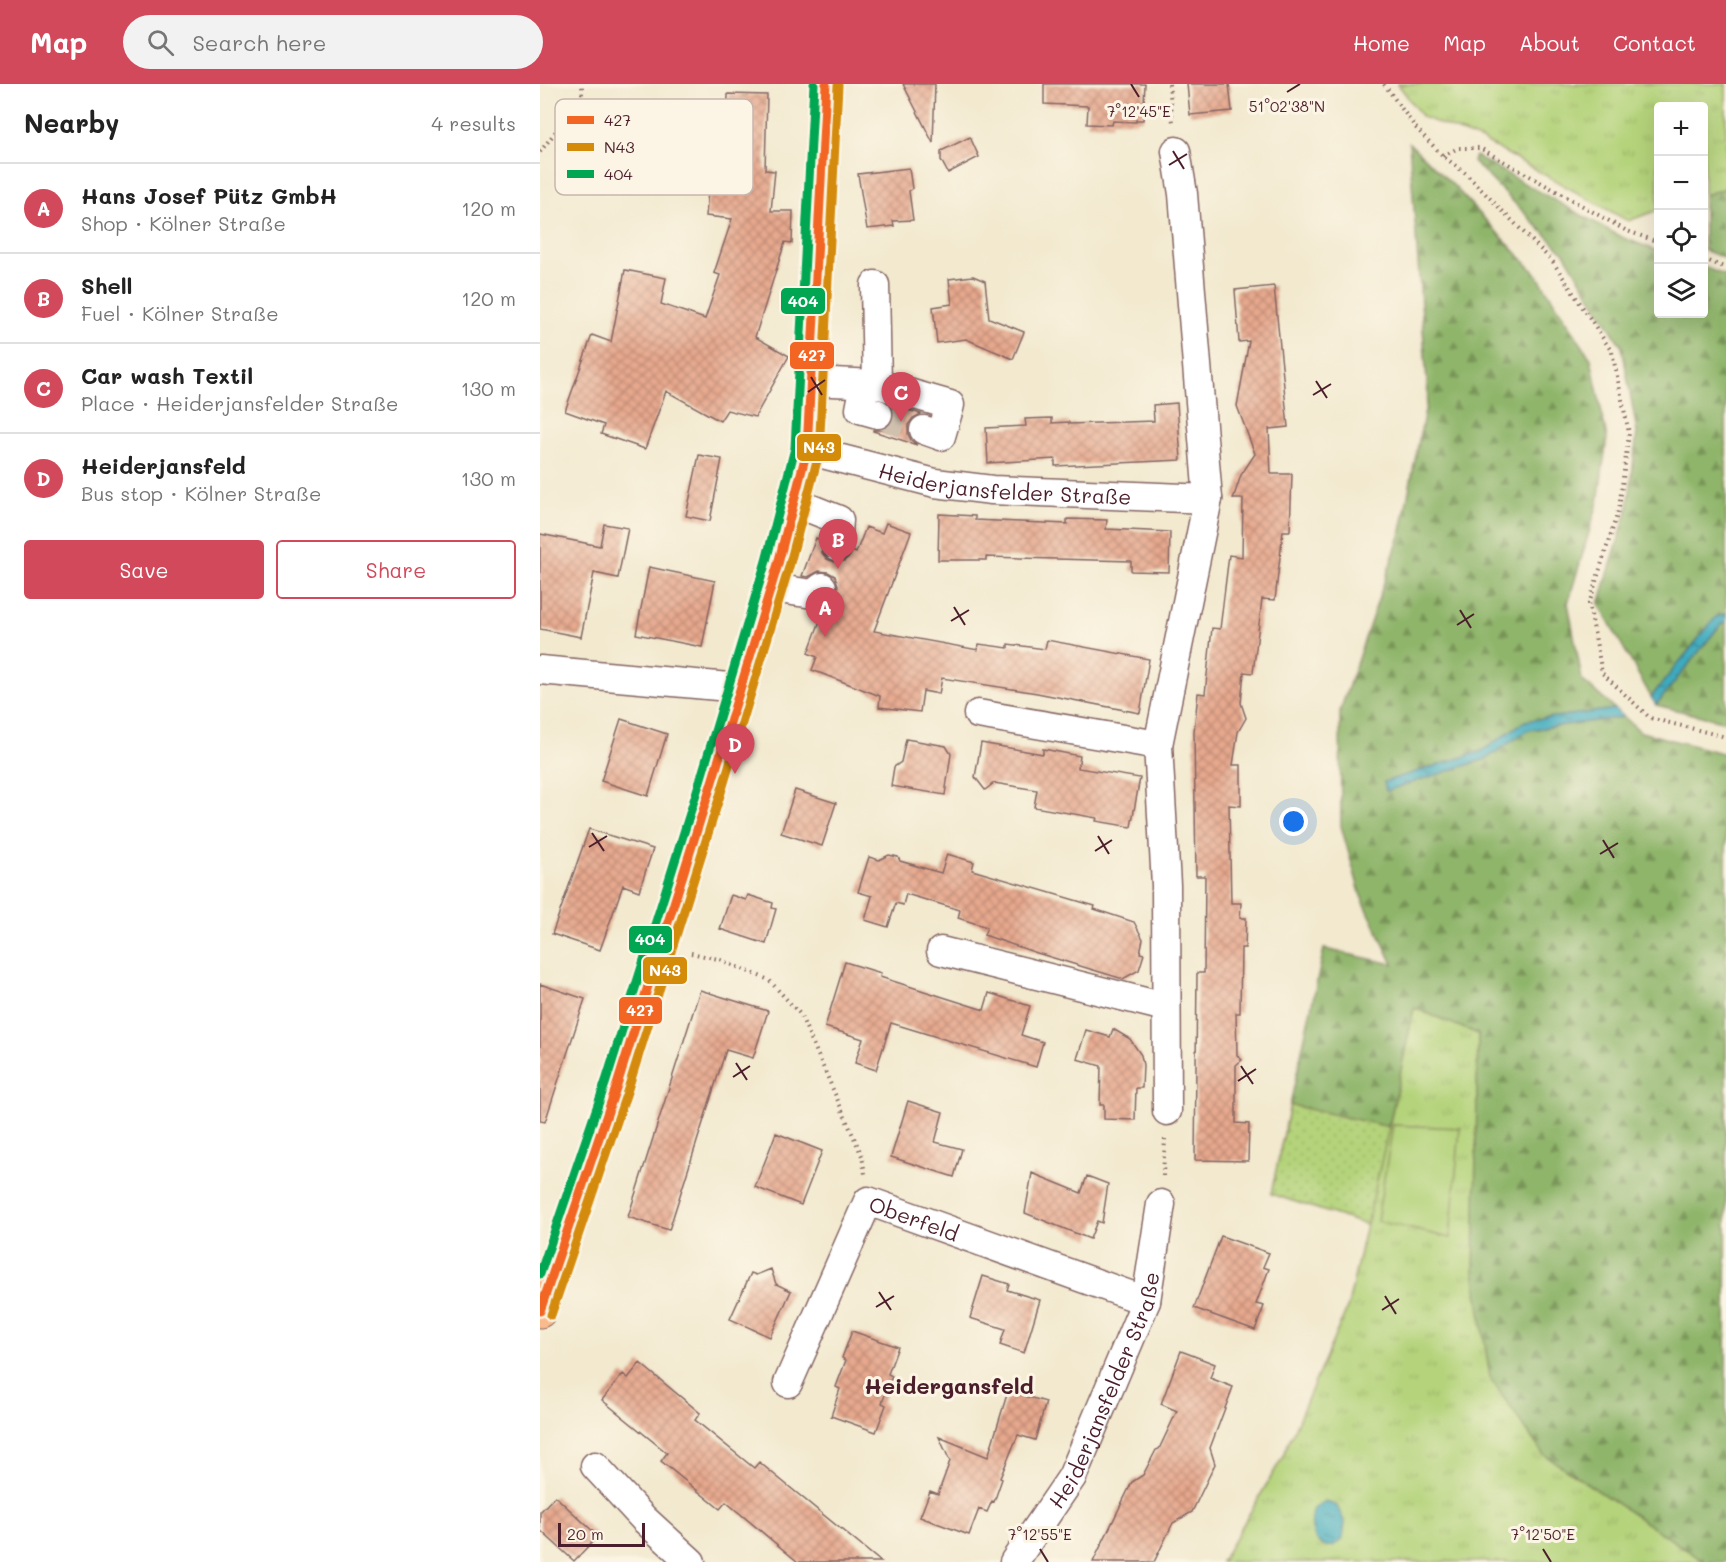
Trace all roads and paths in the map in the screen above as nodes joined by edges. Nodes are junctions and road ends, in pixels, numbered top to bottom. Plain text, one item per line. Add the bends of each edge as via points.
1 (582, 84) edge
2 (826, 84) edge
3 (1169, 84) edge
4 (1384, 84) edge
5 (580, 99) edge
6 (555, 132) edge
7 (1176, 151) joint
8 (540, 152) edge
9 (1443, 156) junction
10 (1654, 240) edge
11 (1708, 261) edge
12 (1726, 268) edge
13 (875, 285) dead end
14 (810, 381) junction
15 (871, 384) junction
16 (878, 414) tunnel mouth
17 (932, 433) dead end
18 (807, 450) junction
19 (1208, 499) junction
20 (794, 502) junction
21 (837, 546) dead end
22 (822, 587) dead end
23 (771, 588) junction
24 (540, 670) edge
25 (740, 688) junction
26 (978, 714) dead end
27 (1726, 737) edge
28 (1158, 745) junction
29 (660, 945) junction
30 (941, 951) dead end
31 (1166, 1007) junction
32 (1167, 1111) joint
33 (868, 1201) junction
34 (1161, 1204) joint
35 (1146, 1301) junction
36 (540, 1311) edge
37 (788, 1383) dead end
38 (595, 1466) dead end
39 (691, 1562) edge
40 (1014, 1562) edge

1 - 5 path
2 - 14 main road
3 - 7 path
4 - 9 path via 1415,127
6 - 8 path
7 - 19 street via 1184,194
9 - 10 path via 1458,148 1480,148 1625,230
9 - 27 path via 1465,173 1553,262 1612,351 1629,433 1619,508 1589,604 1602,673 1650,718
11 - 12 path
13 - 15 street
14 - 15 street
14 - 18 main road
15 - 16 street via 860,410
15 - 17 street via 951,405
18 - 19 street, Heiderjansfelder Straße via 935,483 992,490
18 - 20 main road
19 - 28 street
20 - 21 street via 839,520
20 - 23 main road
22 - 23 street via 813,594
23 - 25 main road
24 - 25 street
25 - 29 main road
26 - 28 street
28 - 31 street via 1166,885
29 - 33 path via 718,959 769,980 800,1014 862,1156
29 - 36 main road
30 - 31 street
31 - 32 street
32 - 34 path
33 - 35 street, Oberfeld
33 - 37 street, Oberfeld
34 - 35 street, Heiderjansfelder Straße
35 - 40 street, Heiderjansfelder Straße via 1072,1477
38 - 39 street

